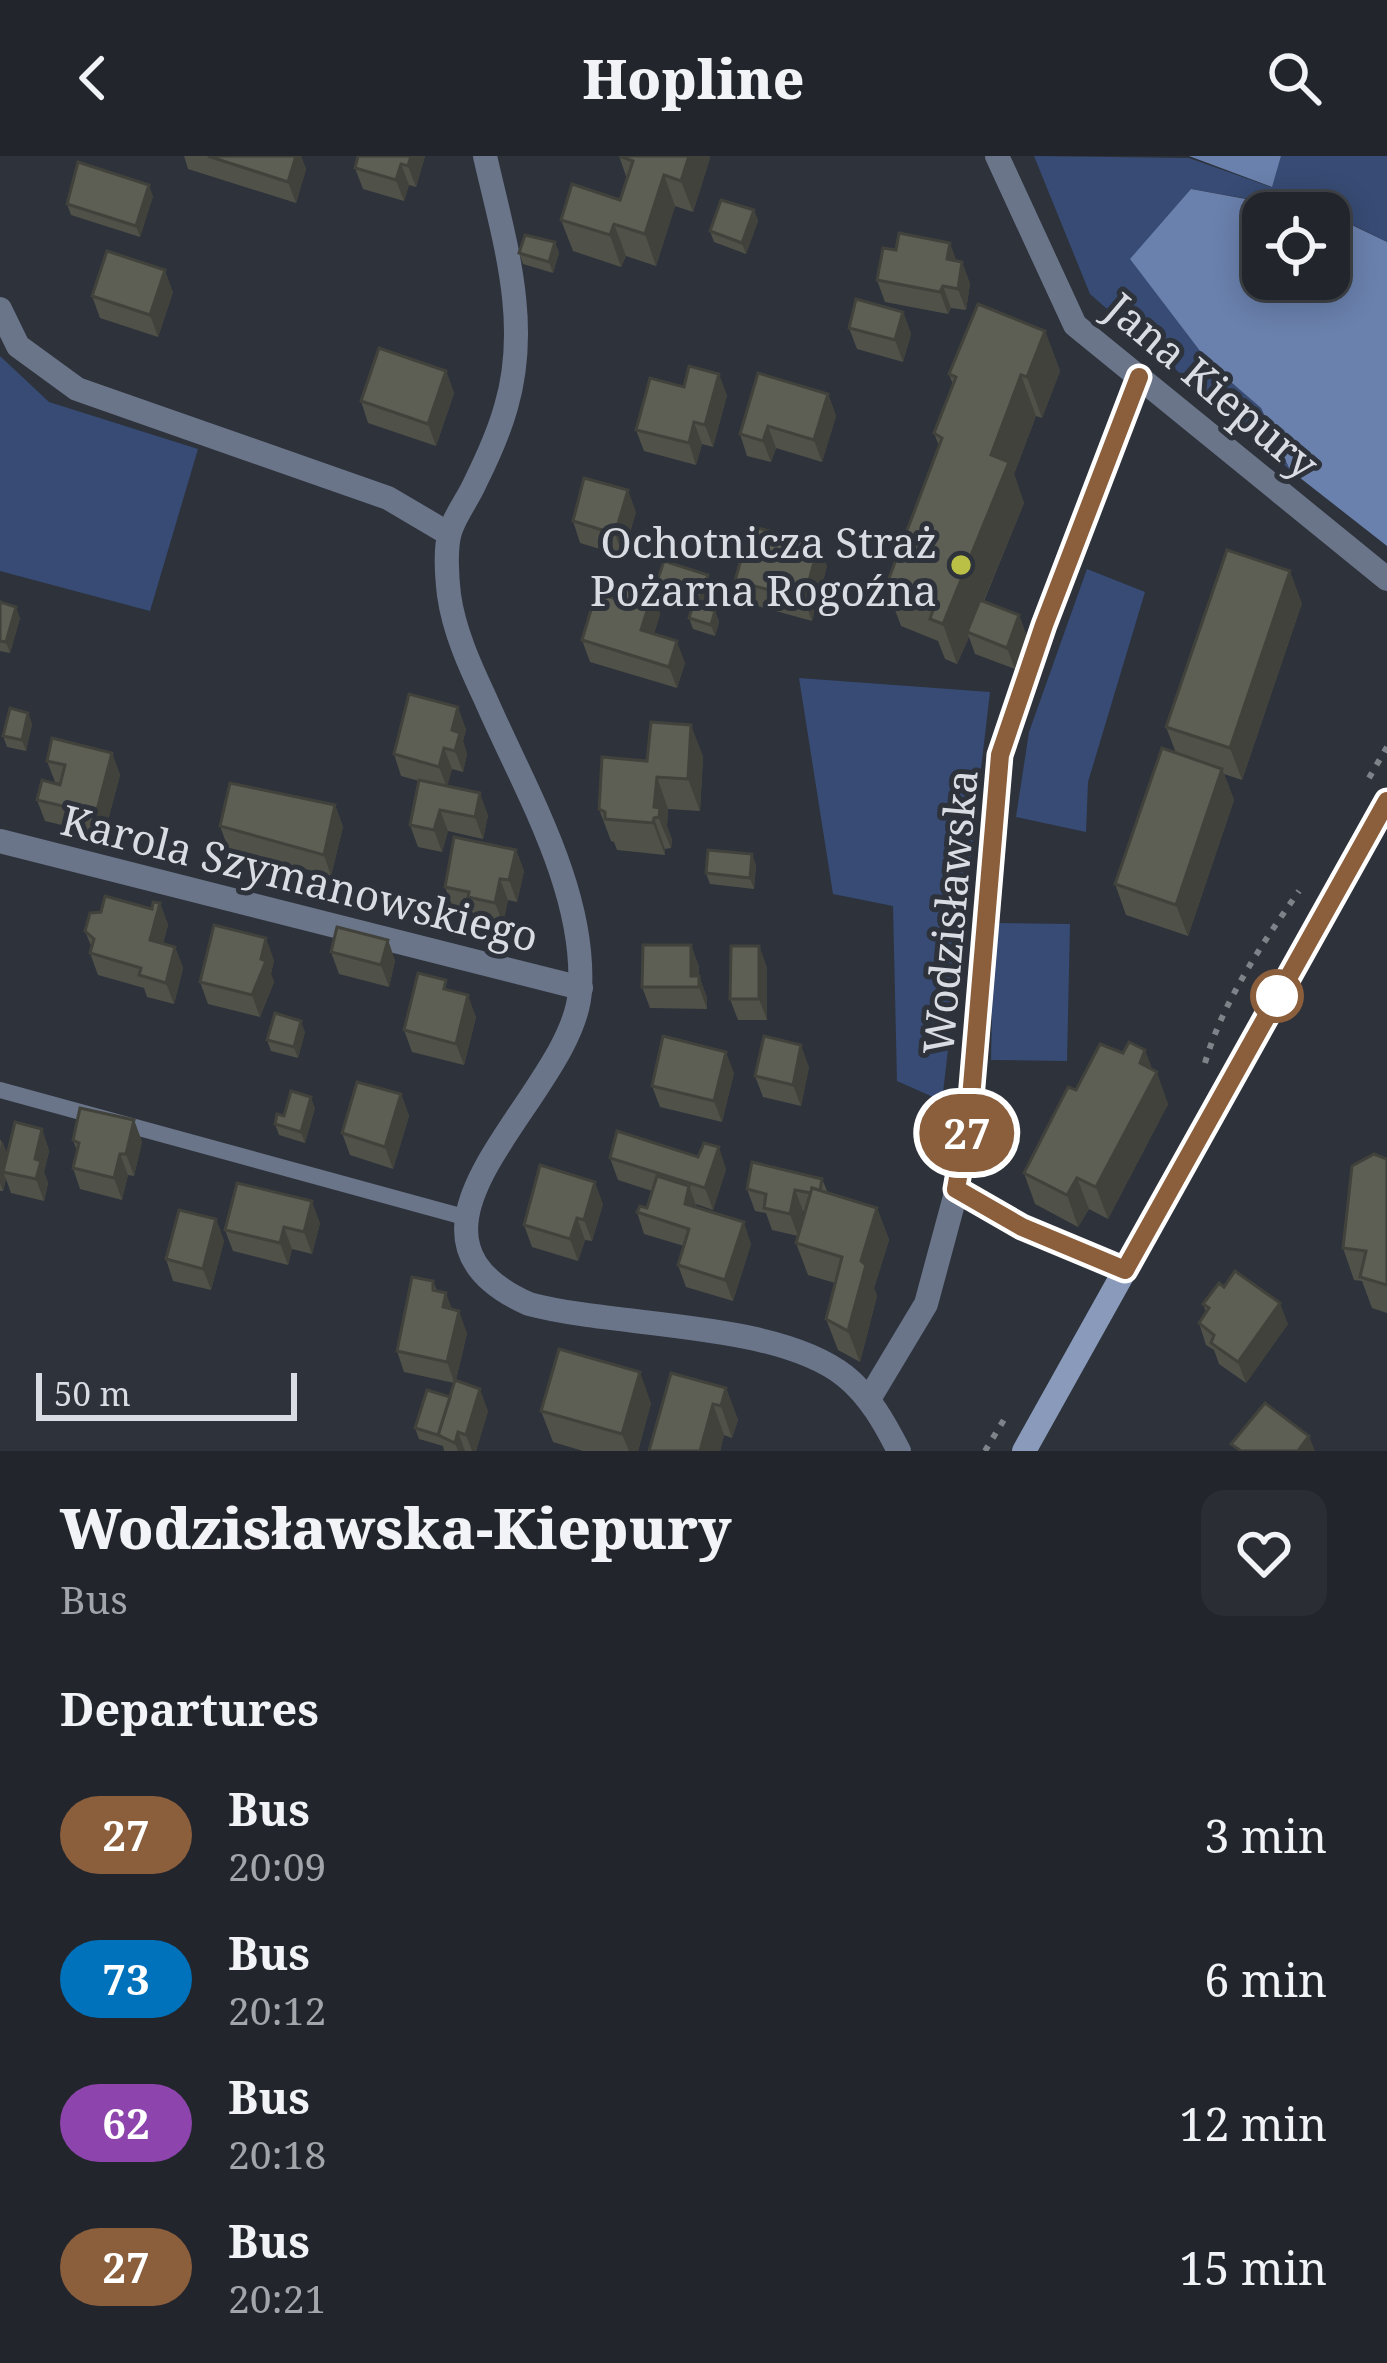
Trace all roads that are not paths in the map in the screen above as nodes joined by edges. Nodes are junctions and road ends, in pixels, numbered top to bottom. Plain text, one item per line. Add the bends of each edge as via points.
1 (485, 156) edge
2 (997, 156) edge
3 (0, 309) edge
4 (1139, 377) junction
5 (449, 534) junction
6 (1387, 580) edge
7 (1387, 801) edge
8 (0, 841) edge
9 (580, 988) junction
10 (0, 1090) edge
11 (956, 1189) junction
12 (464, 1216) junction
13 (1125, 1270) junction
14 (868, 1399) junction
15 (899, 1451) edge
16 (1024, 1451) edge

1 - 5 street via 518,304 518,355 506,409
2 - 4 street, Jana Kiepury via 1076,325
3 - 5 street via 19,346 77,388 388,498
4 - 6 street, Jana Kiepury
4 - 11 street, Wodzisławska via 1000,755
5 - 9 street via 449,595 462,647 569,891
7 - 13 main road
8 - 9 street, Karola Szymanowskiego
9 - 12 street via 559,1058 477,1176
10 - 12 lane
11 - 13 street
11 - 14 street, Wodzisławska via 926,1304
12 - 14 street via 479,1267 508,1295 790,1347 820,1359
13 - 16 main road
14 - 15 street

